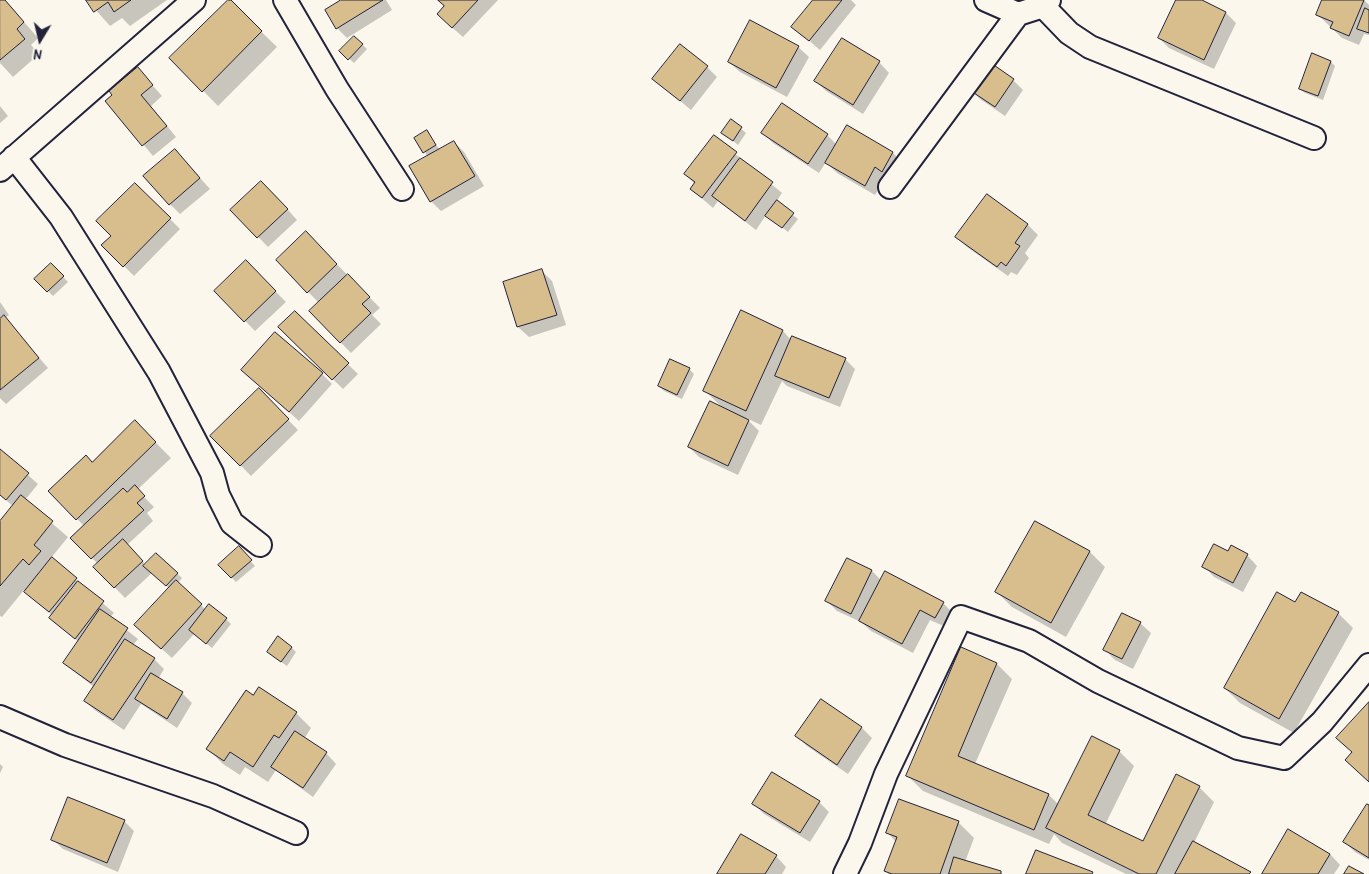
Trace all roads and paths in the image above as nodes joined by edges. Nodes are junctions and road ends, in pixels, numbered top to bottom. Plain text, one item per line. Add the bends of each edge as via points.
1 (194, 0) edge
2 (285, 0) edge
3 (986, 0) edge
4 (1046, 3) edge
5 (1018, 14) junction
6 (1314, 138) dead end
7 (7, 164) edge
8 (890, 187) dead end
9 (402, 189) dead end
10 (260, 546) dead end
11 (1369, 665) edge
12 (0, 717) edge
13 (296, 833) dead end
14 (845, 874) edge

1 - 7 street
2 - 9 street via 337,89
3 - 5 street
4 - 5 street
4 - 6 street via 1069,33 1090,47
5 - 8 street
7 - 10 street via 62,217 159,372 212,473 218,495 232,522
11 - 14 street via 1322,722 1284,758 1238,748 1098,681 1029,641 961,617 886,774
12 - 13 street via 65,744 213,796

